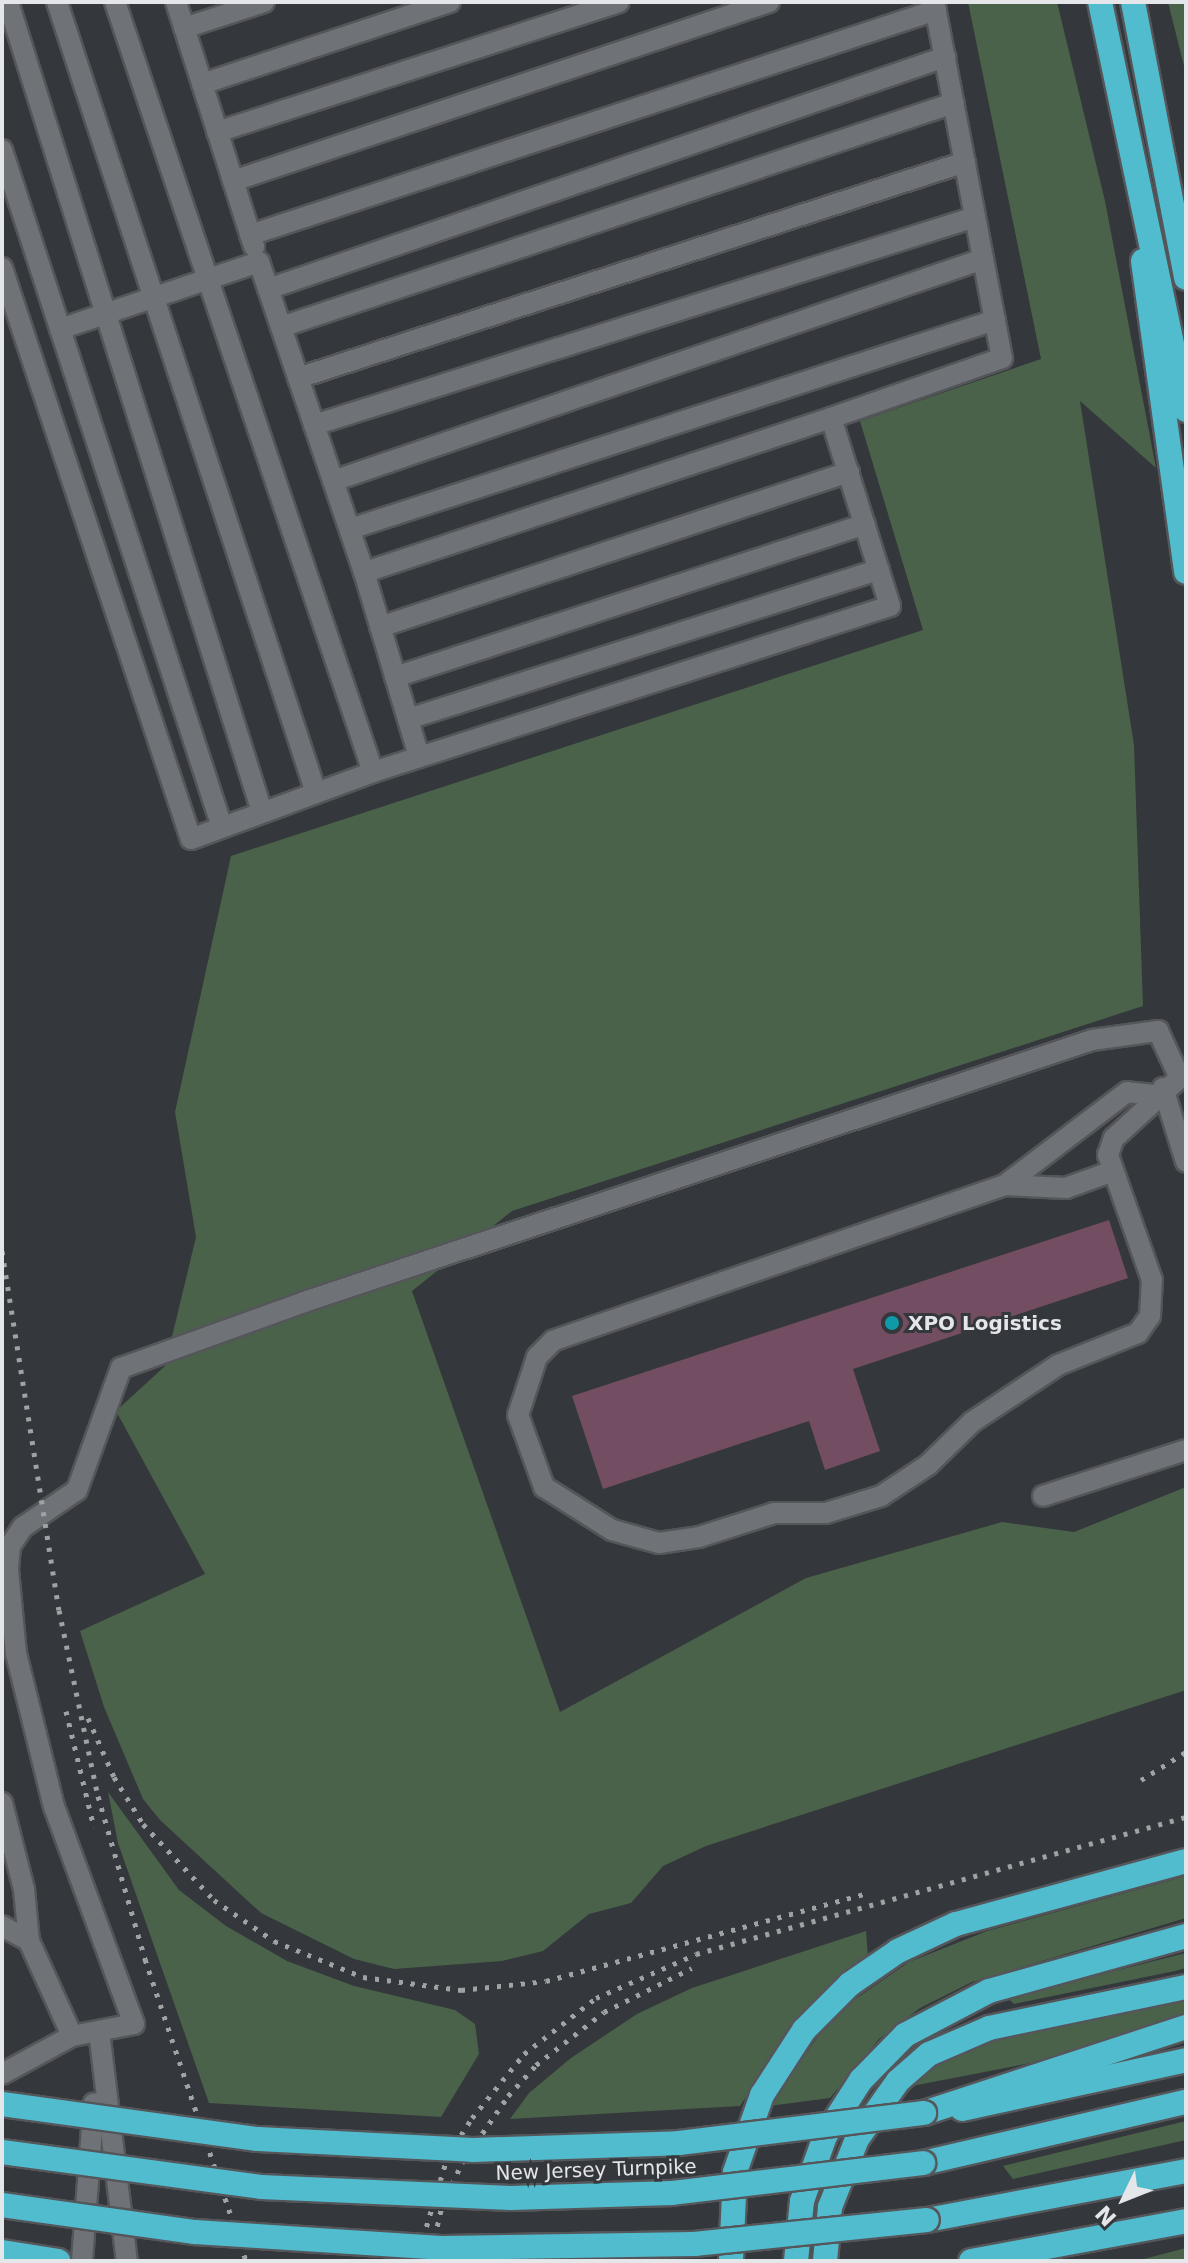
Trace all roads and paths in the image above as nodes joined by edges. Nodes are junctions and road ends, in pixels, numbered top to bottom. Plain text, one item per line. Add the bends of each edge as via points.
1 (8, 2) edge
2 (57, 2) edge
3 (115, 2) edge
4 (176, 2) edge
5 (264, 2) edge
6 (450, 2) edge
7 (619, 2) edge
8 (769, 2) edge
9 (1100, 2) edge
10 (1133, 2) edge
11 (935, 6) edge
12 (184, 28) junction
13 (945, 57) junction
14 (202, 84) junction
15 (954, 103) junction
16 (217, 132) junction
17 (2, 150) edge
18 (965, 162) junction
19 (1139, 178) junction
20 (233, 181) junction
21 (975, 217) junction
22 (250, 235) junction
23 (983, 259) junction
24 (259, 262) junction
25 (2, 268) edge
26 (1186, 278) edge
27 (208, 279) junction
28 (268, 289) junction
29 (154, 297) junction
30 (105, 313) junction
31 (995, 320) junction
32 (281, 327) junction
33 (60, 329) junction
34 (298, 378) junction
35 (1184, 402) edge
36 (831, 418) junction
37 (314, 425) junction
38 (849, 472) junction
39 (333, 481) junction
40 (865, 524) junction
41 (350, 529) junction
42 (879, 570) junction
43 (364, 572) junction
44 (1186, 572) edge
45 (380, 627) junction
46 (395, 677) junction
47 (408, 719) junction
48 (419, 757) junction
49 (373, 772) junction
50 (316, 793) junction
51 (262, 812) junction
52 (222, 827) junction
53 (1170, 1082) edge
54 (1186, 1162) edge
55 (1113, 1171) junction
56 (1005, 1185) junction
57 (1186, 1450) edge
58 (1043, 1496) dead end
59 (2, 1803) edge
60 (1186, 1861) edge
61 (2, 1926) edge
62 (1186, 1936) edge
63 (29, 1941) junction
64 (1186, 1987) edge
65 (1186, 2027) edge
66 (99, 2031) junction
67 (72, 2036) junction
68 (1186, 2060) edge
69 (2, 2074) edge
70 (1186, 2102) edge
71 (2, 2104) edge
72 (924, 2113) junction
73 (2, 2152) edge
74 (1186, 2171) edge
75 (2, 2205) edge
76 (1186, 2221) edge
77 (2, 2252) edge
78 (58, 2261) edge
79 (82, 2261) edge
80 (127, 2261) edge
81 (731, 2261) edge
82 (796, 2261) edge
83 (825, 2261) edge
84 (971, 2261) edge

1 - 30 lane
2 - 29 lane
3 - 27 lane
4 - 12 lane
5 - 12 lane
6 - 14 lane
7 - 16 lane
8 - 20 lane
9 - 19 highway
10 - 26 highway
11 - 13 lane
11 - 22 lane
12 - 14 lane
13 - 15 lane
13 - 28 lane
14 - 16 lane
15 - 18 lane
15 - 32 lane
16 - 20 lane
17 - 33 lane
18 - 21 lane
18 - 34 lane
19 - 35 highway
19 - 44 highway via 1146,305
20 - 22 lane
21 - 23 lane
21 - 37 lane
22 - 24 lane
23 - 31 lane
23 - 39 lane
24 - 27 lane
24 - 28 lane
25 - 52 lane via 191,839
27 - 29 lane
27 - 49 lane
28 - 32 lane
29 - 30 lane
29 - 50 lane
30 - 33 lane
30 - 51 lane
31 - 36 lane via 1002,358
31 - 41 lane
32 - 34 lane
33 - 52 lane
34 - 37 lane
36 - 38 lane
36 - 43 lane
37 - 39 lane
38 - 40 lane
38 - 45 lane
39 - 41 lane
40 - 42 lane
40 - 46 lane
41 - 43 lane
42 - 47 lane
42 - 48 lane via 890,606
43 - 45 lane
45 - 46 lane
46 - 47 lane
47 - 48 lane
48 - 49 lane
49 - 50 lane
50 - 51 lane
51 - 52 lane
53 - 54 lane
53 - 55 lane via 1137,1122 1114,1138 1108,1155
53 - 56 lane via 1127,1092
53 - 66 lane via 1158,1031 1092,1040 121,1368 77,1490 23,1527 10,1546 8,1569 16,1654 54,1807 134,2024
55 - 56 lane via 1066,1188
55 - 56 lane via 1152,1280 1150,1316 1138,1333 1058,1365 972,1422 928,1465 881,1496 826,1513 774,1513 699,1537 659,1543 612,1530 544,1487 518,1415 537,1357 553,1341
57 - 58 lane
59 - 63 lane via 24,1889
60 - 81 highway via 956,1924 898,1951 850,1984 804,2030 762,2095 735,2172
61 - 63 lane
62 - 82 highway via 989,1991 905,2035 861,2080 825,2136 802,2201
63 - 67 lane
64 - 83 highway via 989,2028 929,2054 881,2102 851,2150 830,2207
65 - 72 highway
66 - 67 lane
66 - 79 lane
66 - 80 lane
67 - 69 lane
68 - 72 highway via 995,2105
70 - 73 highway, New Jersey Turnpike, bridge via 923,2163 672,2193 511,2198 247,2186
71 - 72 highway, bridge via 258,2139 487,2150 694,2142
74 - 75 highway, bridge via 927,2220 694,2244 444,2248 195,2232
76 - 84 highway
77 - 78 highway

